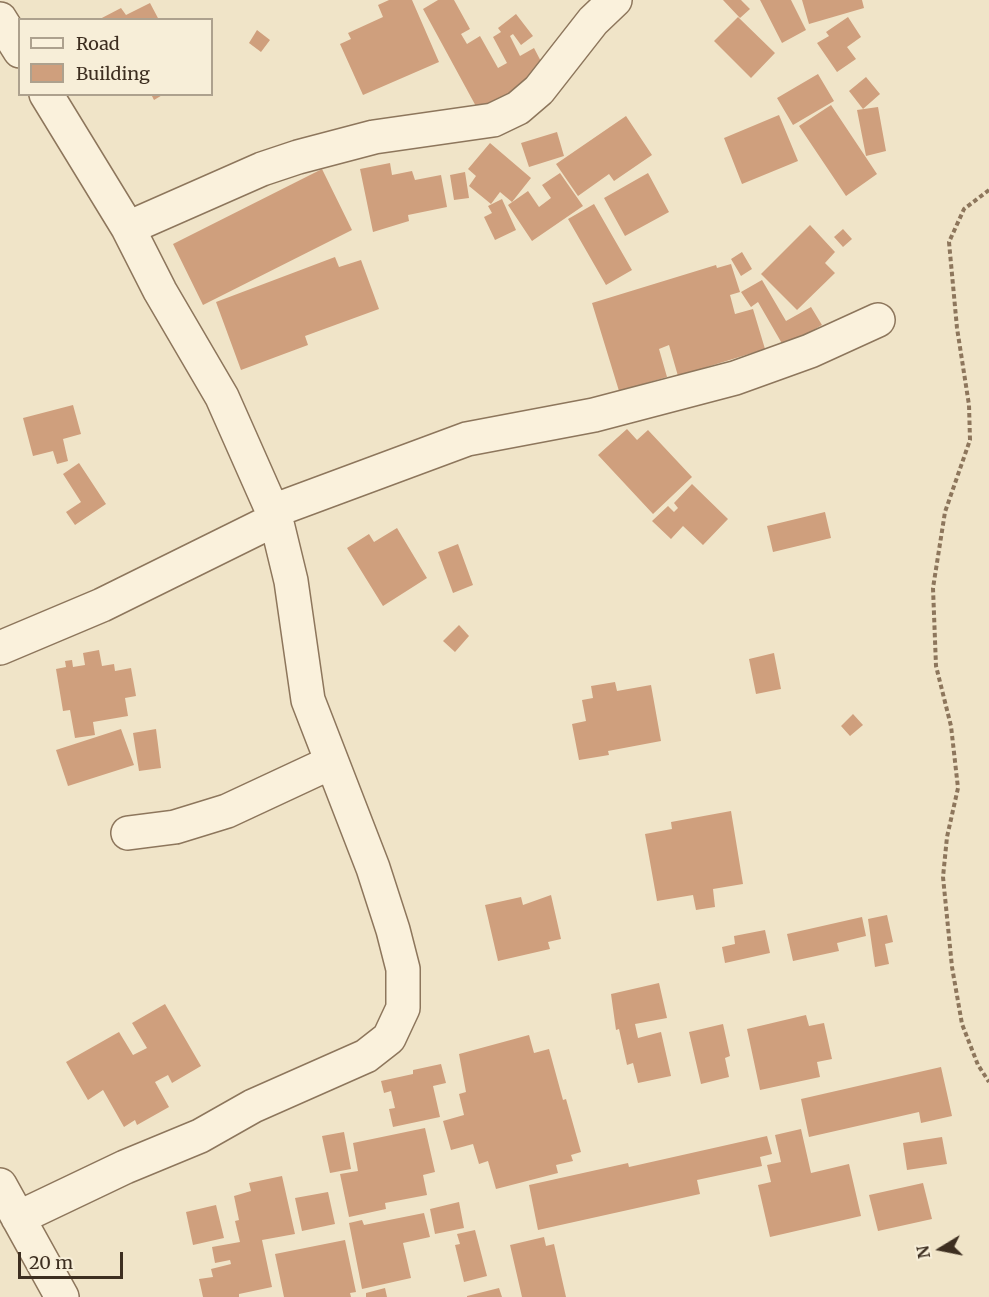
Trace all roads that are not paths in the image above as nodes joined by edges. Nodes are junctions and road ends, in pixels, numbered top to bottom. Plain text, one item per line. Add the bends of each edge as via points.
1 (615, 0) edge
2 (0, 19) edge
3 (18, 48) edge
4 (47, 96) edge
5 (128, 228) junction
6 (878, 320) dead end
7 (274, 515) junction
8 (0, 648) edge
9 (330, 763) junction
10 (129, 833) dead end
11 (0, 1185) edge
12 (18, 1218) junction
13 (58, 1295) edge

1 - 5 street via 593,21 539,90 518,108 493,120 374,137 298,157
2 - 3 street
4 - 5 street
5 - 7 street via 222,397
6 - 7 street via 810,351 735,378 594,415 467,439
7 - 8 street via 102,604
7 - 9 street via 291,581 308,700
9 - 10 street via 227,811 175,827
9 - 12 street via 373,868 403,969 403,1008 389,1038 366,1056
11 - 12 street
12 - 13 street

